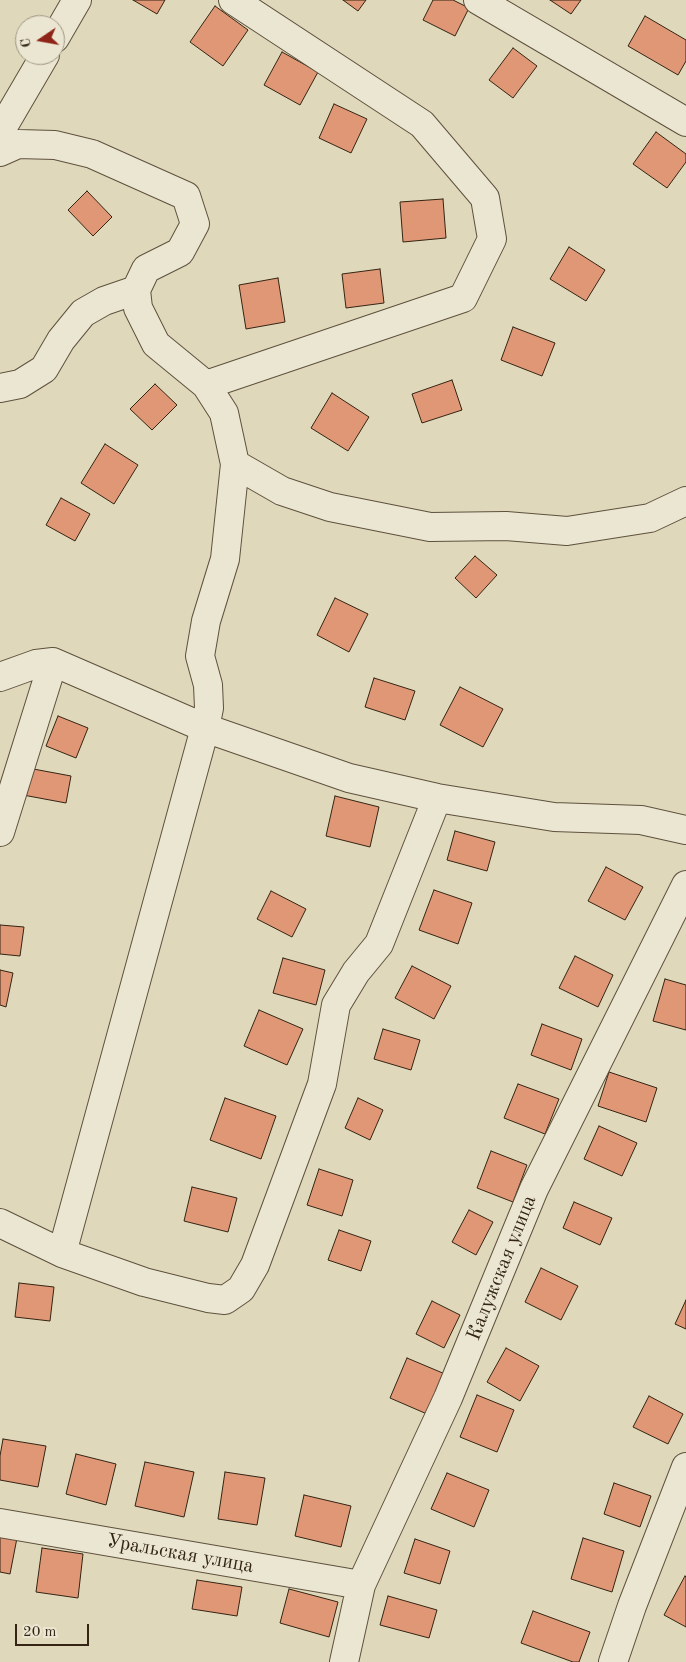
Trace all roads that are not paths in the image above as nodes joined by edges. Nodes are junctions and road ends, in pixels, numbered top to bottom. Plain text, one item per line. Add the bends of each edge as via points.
1 (77, 0) edge
2 (233, 0) edge
3 (478, 0) edge
4 (65, 21) edge
5 (39, 65) edge
6 (686, 122) edge
7 (0, 132) edge
8 (0, 152) edge
9 (136, 290) junction
10 (206, 385) junction
11 (0, 388) edge
12 (235, 464) junction
13 (686, 501) edge
14 (53, 662) junction
15 (0, 677) edge
16 (205, 728) junction
17 (437, 798) junction
18 (686, 830) edge
19 (0, 832) edge
20 (686, 885) edge
21 (0, 1223) edge
22 (62, 1253) junction
23 (686, 1467) edge
24 (0, 1524) edge
25 (361, 1585) junction
26 (344, 1662) edge
27 (613, 1662) edge

1 - 4 street
2 - 10 street via 422,124 485,198 492,239 463,298
3 - 6 street
5 - 7 street
8 - 9 street via 18,144 55,145 83,151 186,196 195,224 180,252 146,269
9 - 10 street via 138,308 156,344
9 - 11 street via 104,301 83,313 61,340 44,369 20,384
10 - 12 street via 224,413
12 - 13 street via 282,491 330,508 430,527 506,526 567,532 650,518
12 - 16 street via 225,559 206,621 200,656 208,685 209,708
14 - 15 street via 36,664
14 - 16 street
14 - 19 street
16 - 17 street via 349,778
16 - 22 street
17 - 18 street via 554,817 641,820
17 - 22 street via 379,944 336,1004 322,1084 256,1265 241,1289 225,1300 208,1298 144,1282
20 - 25 street, Калужская улица via 534,1189 448,1398
21 - 22 street
23 - 27 street
24 - 25 street, Уральская улица
25 - 26 street, Калужская улица

